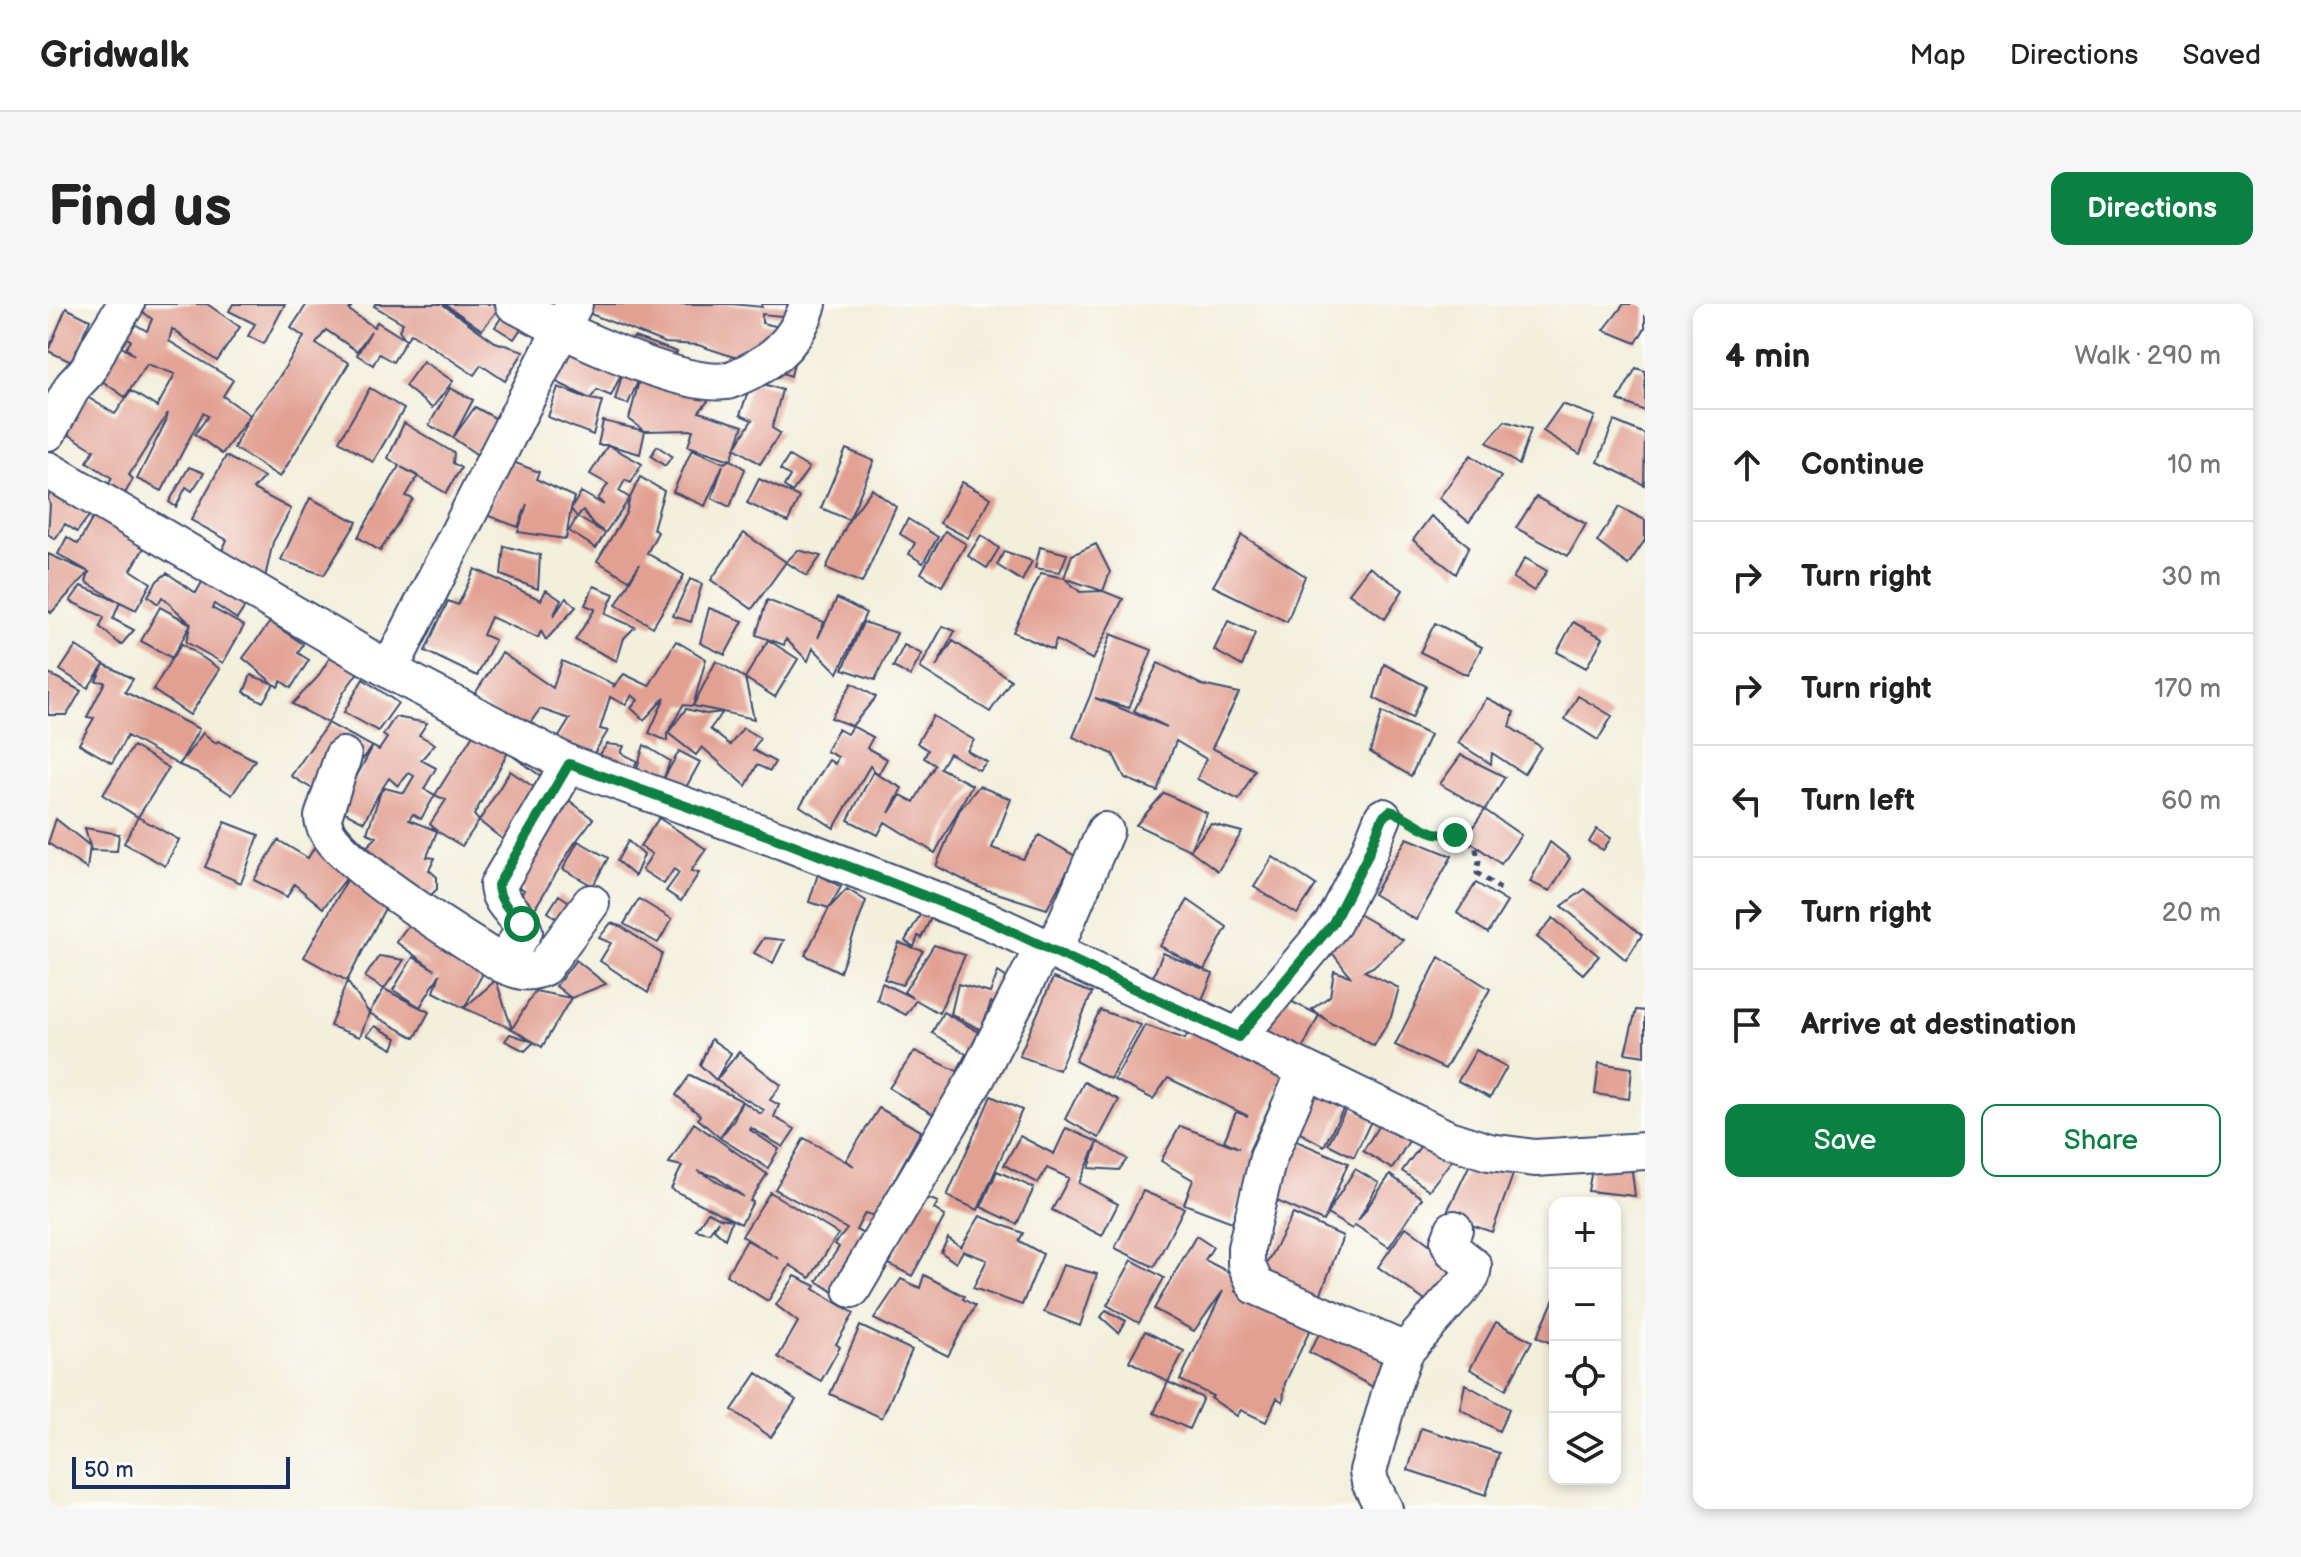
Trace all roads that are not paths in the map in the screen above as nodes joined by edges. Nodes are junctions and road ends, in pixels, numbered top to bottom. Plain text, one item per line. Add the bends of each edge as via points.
1 (126, 304) edge
2 (514, 304) edge
3 (808, 304) edge
4 (568, 316) edge
5 (48, 432) edge
6 (48, 470) edge
7 (390, 669) junction
8 (343, 756) dead end
9 (569, 764) junction
10 (1383, 817) road end
11 (1105, 831) dead end
12 (591, 903) dead end
13 (1049, 948) junction
14 (502, 964) junction
15 (1238, 1037) junction
16 (1306, 1070) junction
17 (1645, 1151) edge
18 (1454, 1229) dead end
19 (852, 1289) dead end
20 (1405, 1351) junction
21 (1384, 1509) edge

1 - 5 street
2 - 4 street
3 - 4 street via 794,333 771,360 727,381 680,377
4 - 7 street
6 - 7 street
7 - 9 street
8 - 14 street via 323,817 329,835 358,867
9 - 13 street via 783,841
9 - 14 street via 498,885 524,931
10 - 15 street via 1333,923
11 - 13 street
12 - 14 street via 544,967 520,972
13 - 15 street
13 - 19 street
15 - 16 street
16 - 17 street via 1448,1139 1489,1152 1535,1158
16 - 20 street via 1268,1158 1246,1264 1256,1286
18 - 20 street via 1449,1242 1473,1266 1471,1277
20 - 21 street via 1368,1471

